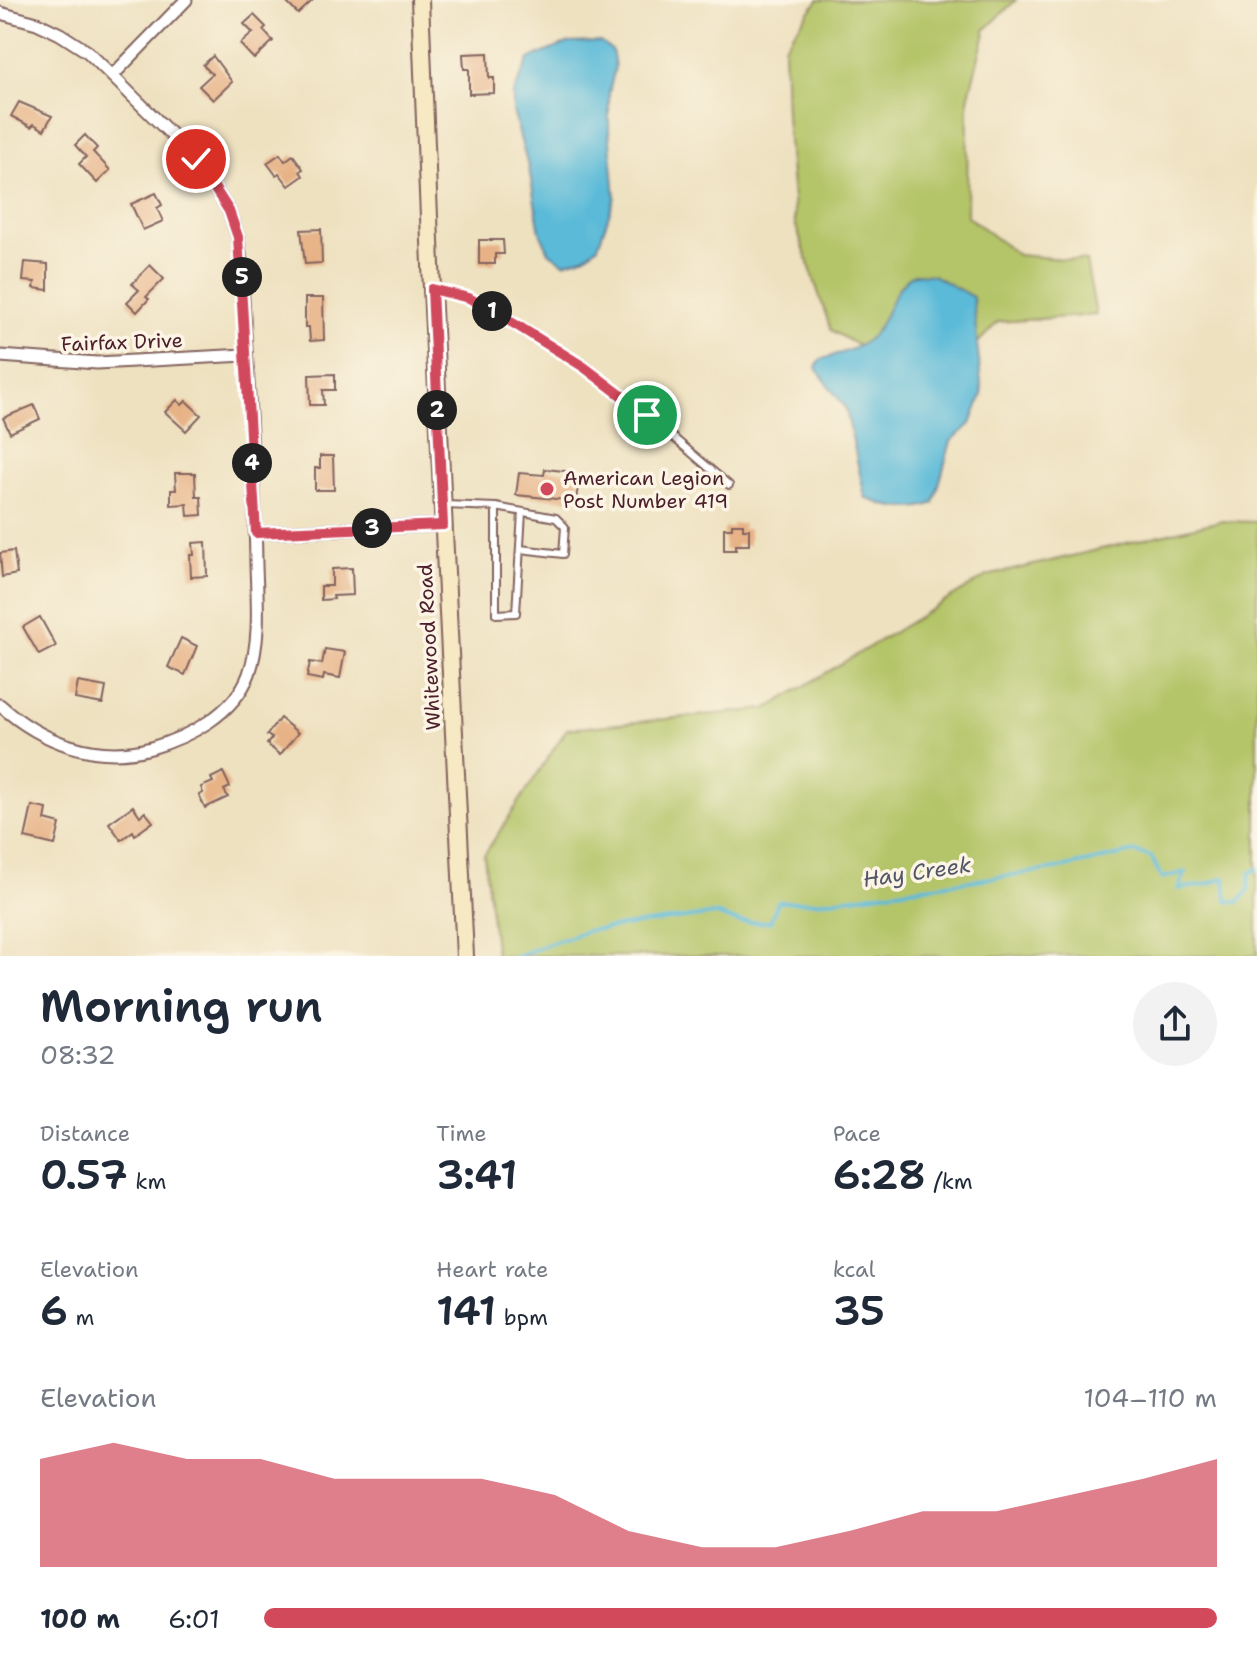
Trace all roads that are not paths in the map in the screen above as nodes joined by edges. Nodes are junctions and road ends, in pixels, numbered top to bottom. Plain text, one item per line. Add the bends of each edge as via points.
1 (186, 0) edge
2 (420, 0) edge
3 (0, 13) edge
4 (113, 75) junction
5 (432, 289) junction
6 (245, 355) junction
7 (0, 356) edge
8 (729, 485) dead end
9 (442, 505) junction
10 (496, 507) junction
11 (522, 512) junction
12 (443, 525) junction
13 (256, 533) junction
14 (520, 549) junction
15 (0, 705) edge
16 (465, 956) edge

1 - 4 street
2 - 5 street, Whitewood Road
3 - 4 street via 60,34
4 - 6 street via 196,159 229,211 241,262
5 - 8 lane via 469,298 584,367
5 - 9 street, Whitewood Road
6 - 7 street, Fairfax Drive via 97,363
6 - 13 street
9 - 10 lane
9 - 12 street, Whitewood Road
10 - 11 lane
10 - 14 lane via 496,614 516,613
11 - 14 lane
11 - 14 lane via 556,518 565,527 563,554
12 - 13 street
12 - 16 street, Whitewood Road
13 - 15 street via 257,618 249,674 220,713 196,730 171,742 113,754 81,750 23,724

